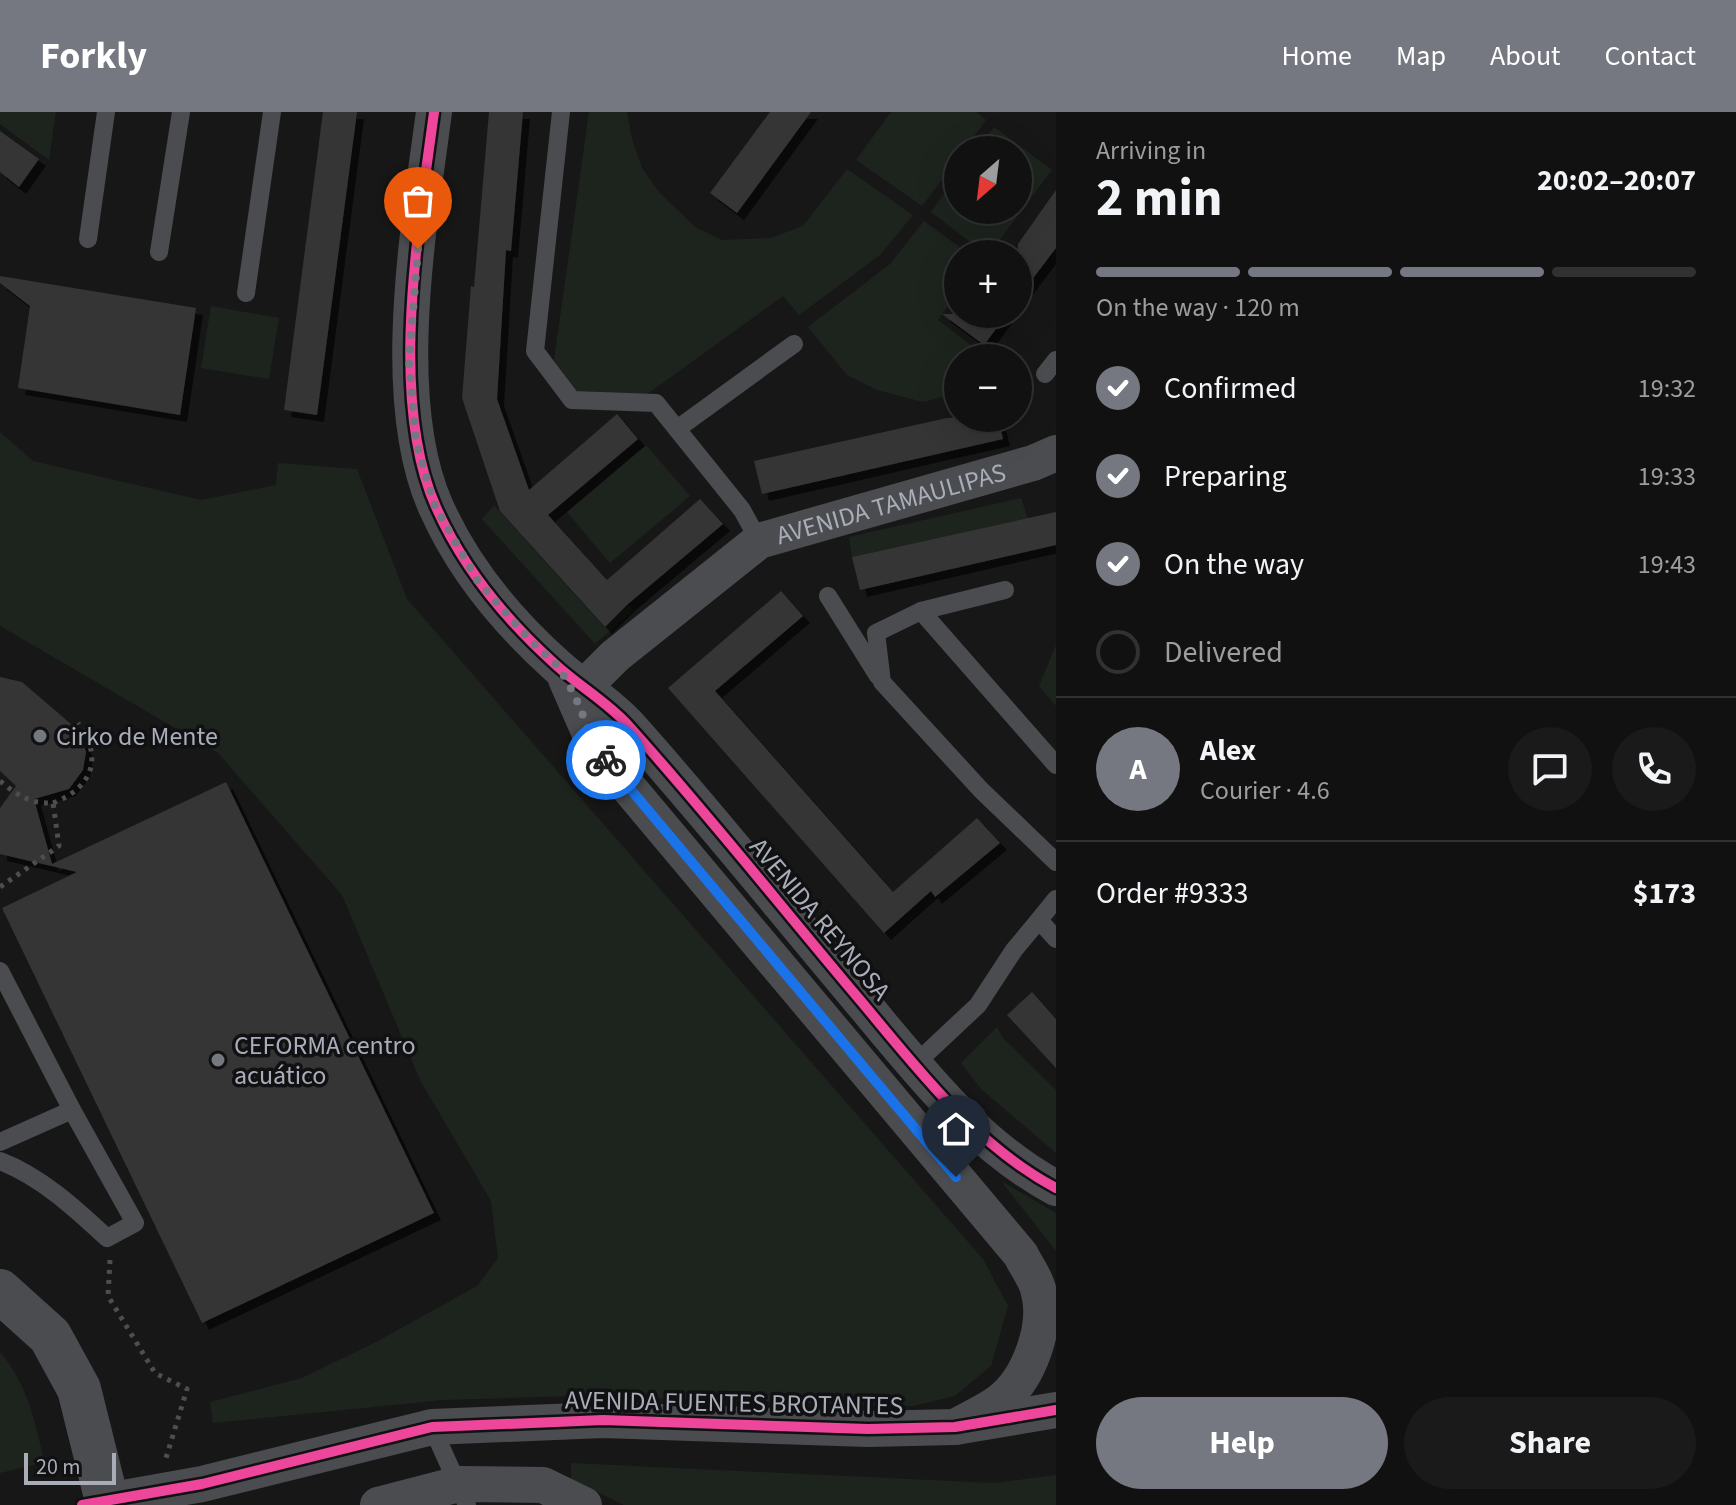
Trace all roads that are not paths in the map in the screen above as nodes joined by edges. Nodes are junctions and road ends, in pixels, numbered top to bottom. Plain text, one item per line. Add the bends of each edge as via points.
1 (106, 112) edge
2 (181, 112) edge
3 (272, 112) edge
4 (434, 112) edge
5 (561, 112) edge
6 (88, 239) dead end
7 (159, 252) dead end
8 (246, 293) dead end
9 (794, 344) dead end
10 (677, 429) junction
11 (1056, 453) edge
12 (759, 541) junction
13 (1005, 590) dead end
14 (828, 596) dead end
15 (921, 611) junction
16 (882, 682) junction
17 (572, 683) junction
18 (1056, 765) edge
19 (1056, 862) edge
20 (1056, 899) edge
21 (1039, 920) junction
22 (1056, 939) edge
23 (0, 971) edge
24 (914, 1065) junction
25 (72, 1110) junction
26 (2, 1136) edge
27 (0, 1161) edge
28 (1056, 1188) edge
29 (0, 1291) edge
30 (1056, 1410) edge
31 (432, 1427) junction
32 (955, 1427) junction
33 (463, 1495) edge
34 (99, 1504) edge
35 (378, 1505) edge
36 (584, 1505) edge

1 - 6 lane
2 - 7 lane
3 - 8 lane
4 - 17 street, AVENIDA REYNOSA via 409,361 416,442 435,506 477,580
5 - 10 lane via 535,351 572,400 656,403
9 - 10 lane
10 - 12 lane via 742,510
11 - 12 street, AVENIDA TAMAULIPAS
12 - 17 street, AVENIDA TAMAULIPAS via 615,656
13 - 15 lane
14 - 16 lane
15 - 16 lane via 876,633
15 - 18 lane
16 - 19 lane
17 - 24 street, AVENIDA REYNOSA via 625,723
17 - 32 street, AVENIDA REYNOSA via 597,750 1021,1255 1038,1289 1041,1321 1033,1350 1000,1401
20 - 21 lane
21 - 22 lane
21 - 24 lane via 978,1005
23 - 25 lane
24 - 28 street, AVENIDA REYNOSA via 965,1121
25 - 26 lane
25 - 27 lane via 135,1223 107,1238 73,1206
29 - 34 street via 50,1336 79,1389
30 - 32 street, AVENIDA FUENTES BROTANTES
31 - 32 street, AVENIDA FUENTES BROTANTES via 603,1420
31 - 33 lane
31 - 34 street, AVENIDA FUENTES BROTANTES
33 - 35 street
33 - 36 street via 543,1485

